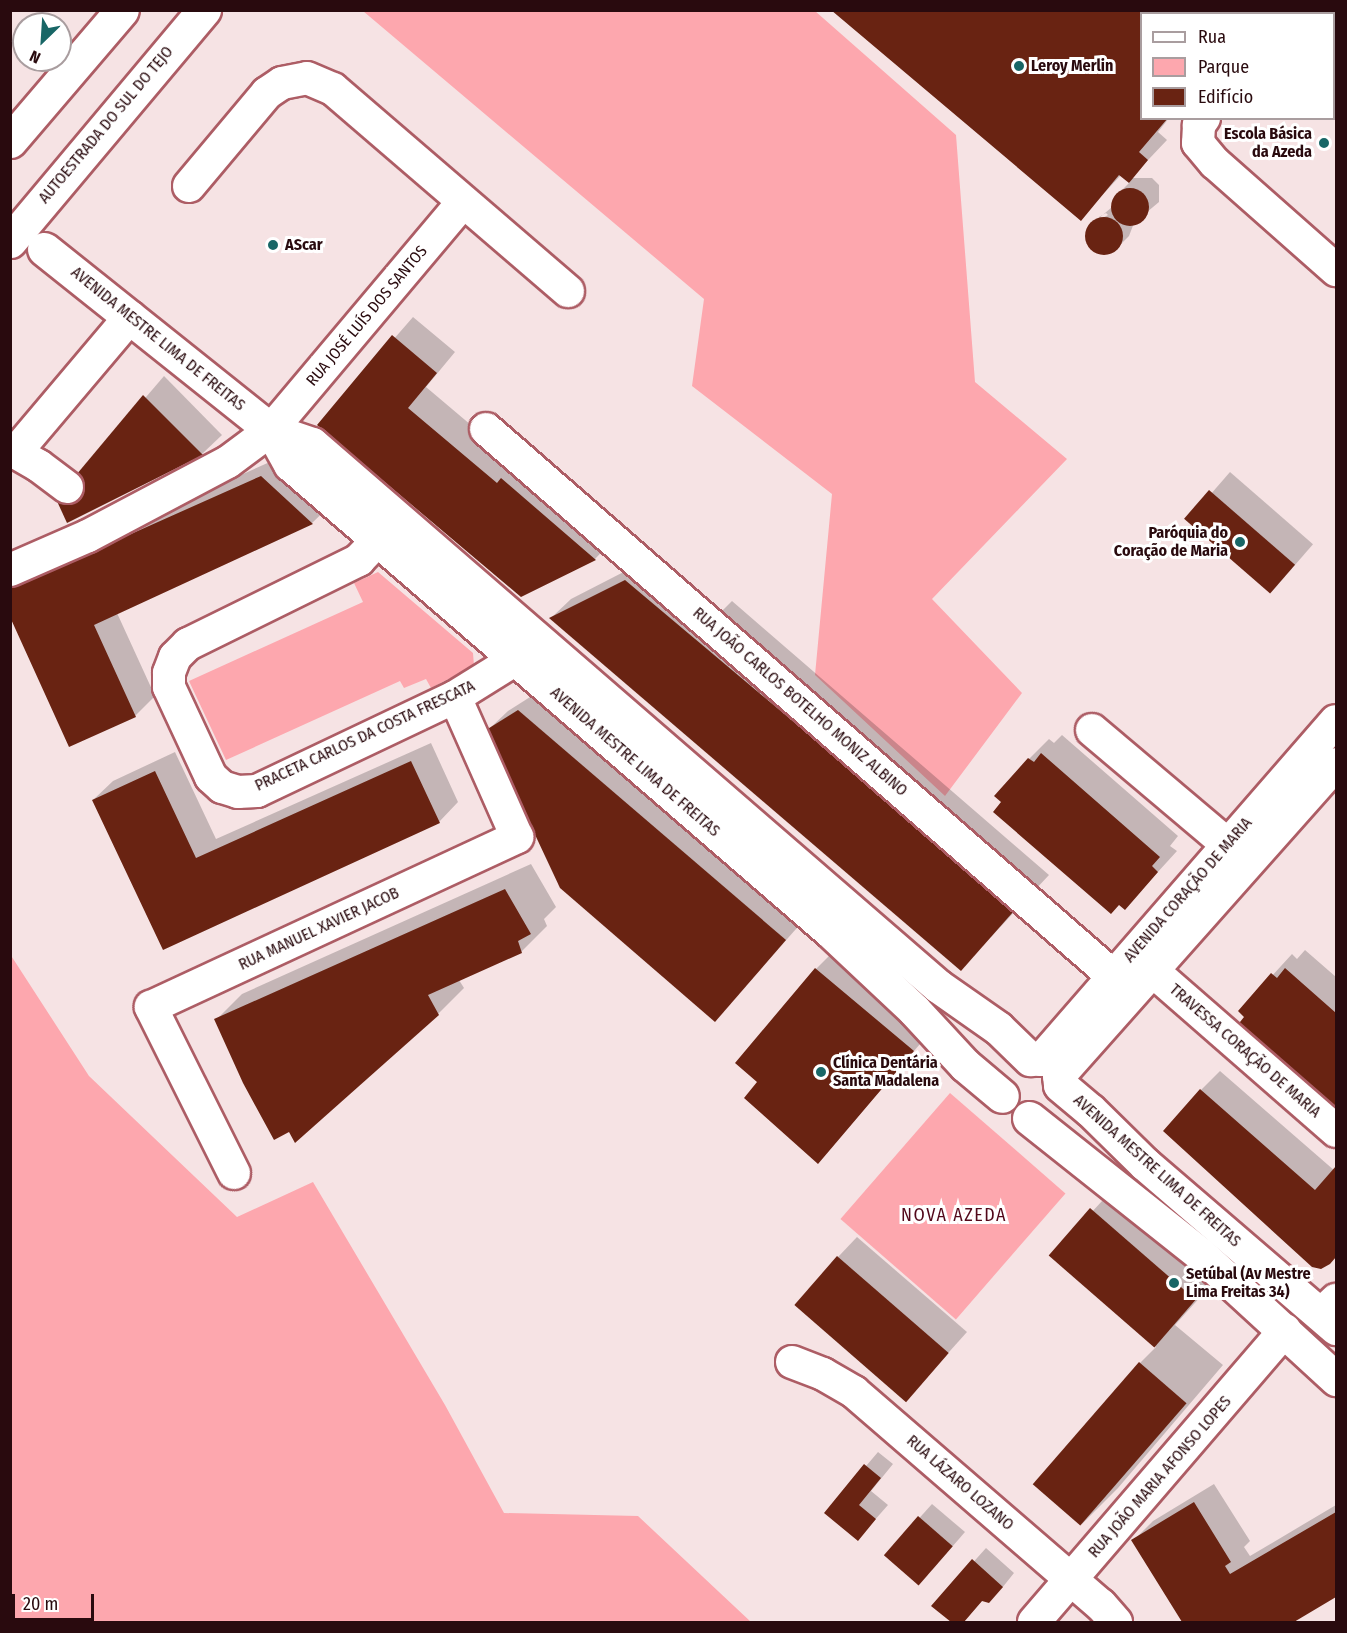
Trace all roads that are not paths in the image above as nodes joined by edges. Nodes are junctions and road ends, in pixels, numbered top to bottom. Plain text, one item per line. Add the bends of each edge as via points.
1 (122, 10) edge
2 (204, 10) edge
3 (1202, 120) edge
4 (10, 141) edge
5 (189, 186) dead end
6 (462, 203) junction
7 (10, 241) edge
8 (44, 249) dead end
9 (1336, 270) edge
10 (568, 291) dead end
11 (130, 317) junction
12 (486, 429) dead end
13 (271, 430) junction
14 (12, 452) edge
15 (67, 487) dead end
16 (378, 540) junction
17 (10, 570) edge
18 (516, 659) junction
19 (455, 697) junction
20 (1336, 721) edge
21 (1092, 730) dead end
22 (1336, 764) edge
23 (1228, 845) junction
24 (1154, 972) junction
25 (1113, 976) junction
26 (1047, 1070) junction
27 (1002, 1096) junction
28 (1029, 1118) junction
29 (1336, 1131) edge
30 (234, 1173) dead end
31 (1331, 1314) edge
32 (1285, 1330) junction
33 (792, 1362) dead end
34 (1336, 1379) edge
35 (1071, 1580) junction
36 (1034, 1623) edge
37 (1116, 1623) edge

1 - 4 main road
2 - 7 main road, AUTOESTRADA DO SUL DO TEJO
3 - 9 street via 1198,143 1215,163
5 - 6 street via 267,93 282,83 307,78 333,89
6 - 10 street
6 - 13 street, RUA JOSÉ LUÍS DOS SANTOS
8 - 11 main road, AVENIDA MESTRE LIMA DE FREITAS
11 - 13 main road, AVENIDA MESTRE LIMA DE FREITAS
11 - 14 street
12 - 25 street, RUA JOÃO CARLOS BOTELHO MONIZ ALBINO
13 - 16 main road, AVENIDA MESTRE LIMA DE FREITAS via 290,464
13 - 17 street, RUA JOSÉ LUÍS DOS SANTOS via 228,462 88,537
13 - 26 main road, AVENIDA MESTRE LIMA DE FREITAS via 312,444 938,986 998,1028
14 - 15 street via 39,465
16 - 18 main road, AVENIDA MESTRE LIMA DE FREITAS
16 - 19 street, PRACETA CARLOS DA COSTA FRESCATA via 359,560 188,644 176,657 169,673 169,687 211,777 222,787 238,792 257,791
18 - 19 street, PRACETA CARLOS DA COSTA FRESCATA
18 - 27 main road, AVENIDA MESTRE LIMA DE FREITAS via 830,932 914,1010 965,1065
19 - 30 street, RUA MANUEL XAVIER JACOB via 517,837 151,1007
20 - 23 street, AVENIDA CORAÇÃO DE MARIA
21 - 23 street
22 - 24 street, AVENIDA CORAÇÃO DE MARIA
23 - 25 street, AVENIDA CORAÇÃO DE MARIA
24 - 26 street, AVENIDA CORAÇÃO DE MARIA
24 - 29 street, TRAVESSA CORAÇÃO DE MARIA
25 - 26 street, AVENIDA CORAÇÃO DE MARIA
26 - 27 main road via 1021,1061 1006,1076
26 - 28 main road via 1060,1092 1047,1111
26 - 31 main road, AVENIDA MESTRE LIMA DE FREITAS via 1145,1164
27 - 28 main road via 1006,1106
28 - 32 main road, AVENIDA MESTRE LIMA DE FREITAS via 1200,1254
32 - 34 main road, AVENIDA MESTRE LIMA DE FREITAS
32 - 35 street, RUA JOÃO MARIA AFONSO LOPES
33 - 35 street, RUA LÁZARO LOZANO via 854,1392
35 - 36 street, RUA JOÃO MARIA AFONSO LOPES
35 - 37 street, RUA LÁZARO LOZANO

